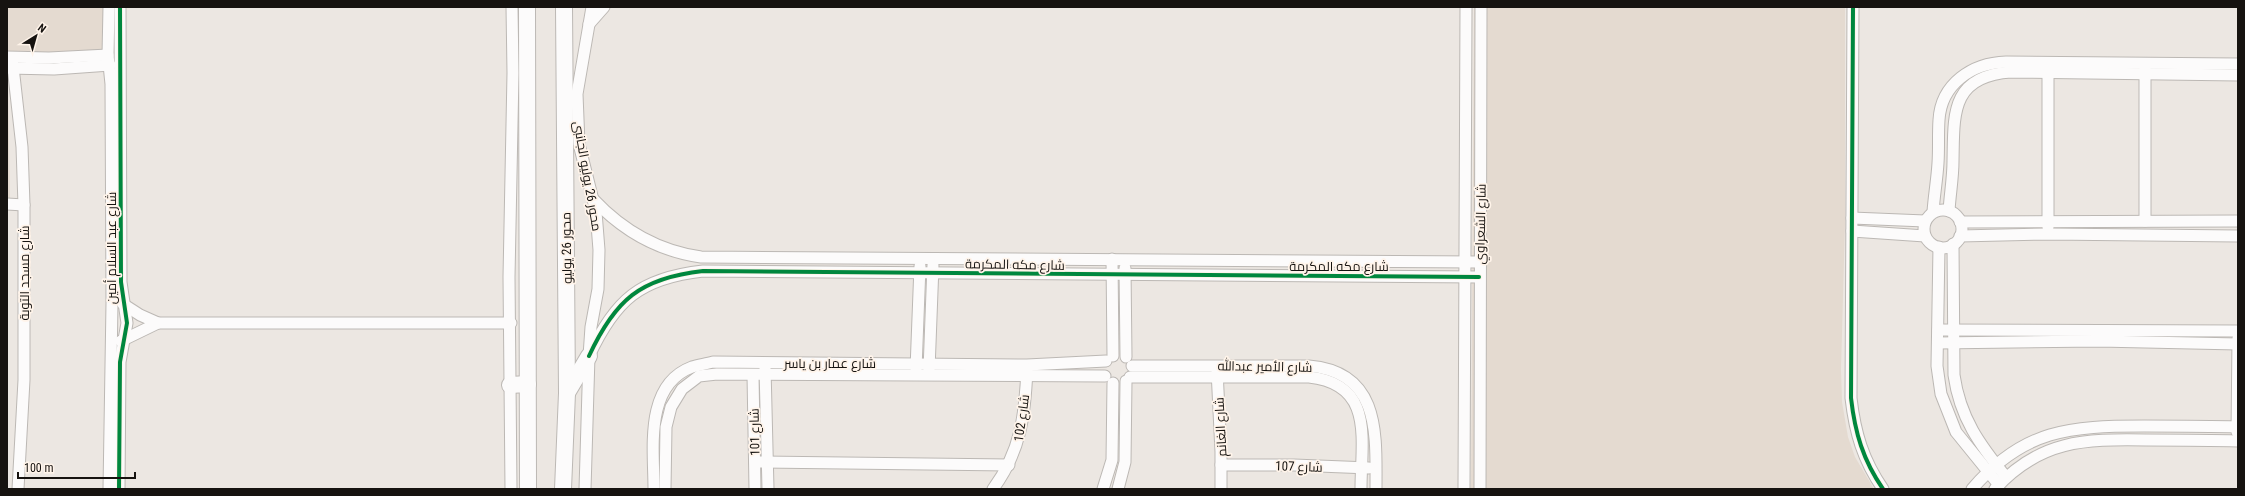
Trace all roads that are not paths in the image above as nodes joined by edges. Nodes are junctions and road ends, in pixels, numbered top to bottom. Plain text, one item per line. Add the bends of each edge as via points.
1 (109, 7) edge
2 (120, 7) edge
3 (512, 7) edge
4 (527, 7) edge
5 (564, 7) edge
6 (592, 7) edge
7 (604, 7) edge
8 (1466, 7) edge
9 (1481, 7) edge
10 (1853, 7) edge
11 (588, 26) junction
12 (109, 60) junction
13 (10, 63) edge
14 (2238, 64) edge
15 (2048, 67) junction
16 (2145, 69) junction
17 (2238, 75) edge
18 (593, 199) junction
19 (7, 204) edge
20 (24, 204) junction
21 (1949, 211) junction
22 (1933, 212) junction
23 (1852, 218) junction
24 (2048, 220) junction
25 (1925, 221) junction
26 (2145, 221) junction
27 (2180, 221) junction
28 (2238, 221) edge
29 (1960, 222) junction
30 (1852, 231) junction
31 (2048, 234) junction
32 (2180, 235) junction
33 (1925, 236) junction
34 (2238, 236) edge
35 (1957, 240) junction
36 (1939, 247) junction
37 (738, 257) junction
38 (794, 257) junction
39 (836, 257) junction
40 (857, 257) junction
41 (920, 258) junction
42 (933, 258) junction
43 (1112, 259) junction
44 (1126, 259) junction
45 (1215, 259) junction
46 (1465, 262) junction
47 (1480, 262) junction
48 (739, 270) junction
49 (795, 271) junction
50 (837, 272) junction
51 (858, 272) junction
52 (919, 272) junction
53 (933, 272) junction
54 (1113, 275) junction
55 (1125, 275) junction
56 (1216, 275) junction
57 (1465, 276) junction
58 (1479, 277) junction
59 (112, 303) junction
60 (126, 307) junction
61 (158, 323) junction
62 (511, 323) junction
63 (1955, 329) junction
64 (1938, 330) junction
65 (2238, 332) edge
66 (111, 337) junction
67 (124, 338) junction
68 (1954, 342) junction
69 (1938, 343) junction
70 (2238, 344) edge
71 (589, 356) junction
72 (1109, 358) junction
73 (765, 363) junction
74 (916, 363) junction
75 (929, 363) junction
76 (1027, 365) junction
77 (1128, 370) junction
78 (1217, 371) junction
79 (916, 374) junction
80 (929, 374) junction
81 (753, 375) junction
82 (765, 375) junction
83 (1026, 377) junction
84 (1333, 377) junction
85 (1109, 379) junction
86 (528, 384) junction
87 (510, 385) junction
88 (567, 393) junction
89 (2238, 426) edge
90 (2238, 441) edge
91 (654, 443) junction
92 (666, 443) junction
93 (755, 462) junction
94 (768, 462) junction
95 (1009, 464) junction
96 (1996, 464) junction
97 (1221, 465) junction
98 (1361, 468) junction
99 (1376, 469) junction
100 (1987, 472) junction
101 (2000, 484) edge
102 (18, 489) edge
103 (109, 489) edge
104 (119, 489) edge
105 (510, 489) edge
106 (528, 489) edge
107 (563, 489) edge
108 (585, 489) edge
109 (654, 489) edge
110 (666, 489) edge
111 (755, 489) edge
112 (768, 489) edge
113 (993, 489) edge
114 (1103, 489) edge
115 (1118, 489) edge
116 (1221, 489) edge
117 (1361, 489) edge
118 (1376, 489) edge
119 (1464, 489) edge
120 (1480, 489) edge
121 (1883, 489) edge
122 (1972, 489) edge

1 - 12 street, شارع عبد السلام أمين
2 - 60 street, شارع عبد السلام أمين via 122,282
3 - 62 street via 509,225
4 - 86 highway
5 - 88 highway, محور 26 يوليو
6 - 11 street, محور 26 يوليو الجانبى
7 - 11 street
8 - 46 street, شارع الشعراوي
9 - 47 street, شارع الشعراوي
10 - 23 street
11 - 18 street, محور 26 يوليو الجانبى via 580,69 577,119 579,144
12 - 13 street
12 - 59 street, شارع عبد السلام أمين
13 - 20 street, شارع مسجد التوبة via 22,147
14 - 16 street
15 - 16 street
15 - 21 street via 1984,77 1972,84 1963,94 1956,108 1953,124
15 - 22 street via 1994,62 1981,65 1960,77 1951,86 1939,119
15 - 24 street
16 - 17 street
16 - 26 street
18 - 37 street, شارع مكه المكرمة via 623,226 655,245 689,255
18 - 71 street, محور 26 يوليو الجانبى via 598,231 599,270
19 - 20 street
20 - 102 street, شارع مسجد التوبة via 24,380
21 - 22 street
21 - 29 street via 1956,215
22 - 25 street
23 - 25 street
23 - 30 street
24 - 26 street
24 - 29 street
24 - 31 street
25 - 33 street
26 - 27 street
27 - 28 street
27 - 32 street
29 - 35 street
30 - 33 street
30 - 121 street via 1850,398 1855,429 1864,455
31 - 32 street
31 - 35 street
32 - 34 street
33 - 36 street via 1928,241
35 - 36 street
35 - 63 street
36 - 64 street
37 - 38 street, شارع مكه المكرمة
37 - 48 street
38 - 39 street, شارع مكه المكرمة
38 - 49 street
39 - 40 street, شارع مكه المكرمة
39 - 50 street
40 - 41 street, شارع مكه المكرمة
40 - 51 street
41 - 42 street, شارع مكه المكرمة
41 - 52 street
42 - 43 street, شارع مكه المكرمة
42 - 53 street
43 - 44 street, شارع مكه المكرمة
43 - 54 street
44 - 45 street, شارع مكه المكرمة
44 - 55 street
45 - 46 street, شارع مكه المكرمة
45 - 56 street
46 - 47 street, شارع مكه المكرمة
46 - 57 street, شارع الشعراوي
47 - 58 street, شارع الشعراوي
48 - 49 street, شارع مكه المكرمة
48 - 71 street, شارع مكه المكرمة via 682,273 642,288 625,300 610,316
49 - 50 street, شارع مكه المكرمة
50 - 51 street, شارع مكه المكرمة
51 - 52 street, شارع مكه المكرمة
52 - 53 street, شارع مكه المكرمة
52 - 74 street
53 - 54 street, شارع مكه المكرمة
53 - 75 street
54 - 55 street, شارع مكه المكرمة
54 - 72 street
55 - 56 street, شارع مكه المكرمة
55 - 77 street
56 - 57 street, شارع مكه المكرمة
57 - 58 street, شارع مكه المكرمة
57 - 119 street, شارع الشعراوي
58 - 120 street, شارع الشعراوي
59 - 60 street via 118,302
59 - 66 street, شارع عبد السلام أمين
60 - 61 street
60 - 67 street, شارع عبد السلام أمين via 127,323
61 - 62 street
61 - 67 street
62 - 87 street
63 - 64 street
63 - 65 street
63 - 68 street
64 - 69 street
65 - 70 street
66 - 67 street via 117,341
66 - 103 street, شارع عبد السلام أمين
67 - 104 street, شارع عبد السلام أمين via 120,362
68 - 69 street
68 - 70 street via 2098,341
68 - 96 street via 1954,375 1960,403 1971,430
69 - 100 street via 1938,380 1945,407 1956,432
70 - 89 street
71 - 88 highway
71 - 108 street, محور 26 يوليو الجانبى
72 - 76 street, شارع عمار بن ياسر
72 - 77 street, شارع عمار بن ياسر
72 - 85 street via 1103,368
73 - 74 street, شارع عمار بن ياسر
73 - 82 street, شارع 101
73 - 91 street, شارع عمار بن ياسر via 713,362 691,367 671,380 659,400 654,423
74 - 75 street, شارع عمار بن ياسر
74 - 79 street
75 - 76 street, شارع عمار بن ياسر
75 - 80 street
76 - 83 street, شارع 102
77 - 78 street, شارع الأمير عبدالله
77 - 85 street, شارع عمار بن ياسر
77 - 115 street via 1125,462
78 - 84 street, شارع الأمير عبدالله via 1309,366 1323,367
78 - 97 street, شارع الغانم
79 - 80 street, شارع عمار بن ياسر
79 - 82 street, شارع عمار بن ياسر
80 - 83 street, شارع عمار بن ياسر
81 - 82 street, شارع عمار بن ياسر
81 - 92 street, شارع عمار بن ياسر via 699,376 682,389 671,407 666,427
81 - 93 street, شارع 101
82 - 94 street, شارع 101
83 - 85 street, شارع عمار بن ياسر
83 - 95 street, شارع 102 via 1021,429 1017,448
84 - 98 street, شارع الأمير عبدالله via 1350,394 1358,407 1362,421
84 - 99 street, شارع الأمير عبدالله via 1356,386 1368,401 1374,420
85 - 114 street via 1112,460
86 - 87 highway
86 - 106 highway
87 - 105 street
88 - 107 highway, محور 26 يوليو
89 - 90 street
89 - 96 street via 2076,428 2030,442
90 - 101 street via 2077,441 2036,455
91 - 92 street
91 - 109 street, شارع عمار بن ياسر
92 - 110 street, شارع عمار بن ياسر
93 - 94 street
93 - 111 street, شارع 101
94 - 95 street
94 - 112 street, شارع 101
95 - 113 street, شارع 102
96 - 100 street
96 - 101 street
97 - 98 street, شارع 107
97 - 116 street, شارع الغانم
98 - 99 street, شارع 107
98 - 117 street, شارع الأمير عبدالله
99 - 118 street, شارع الأمير عبدالله
100 - 101 street
100 - 122 street

